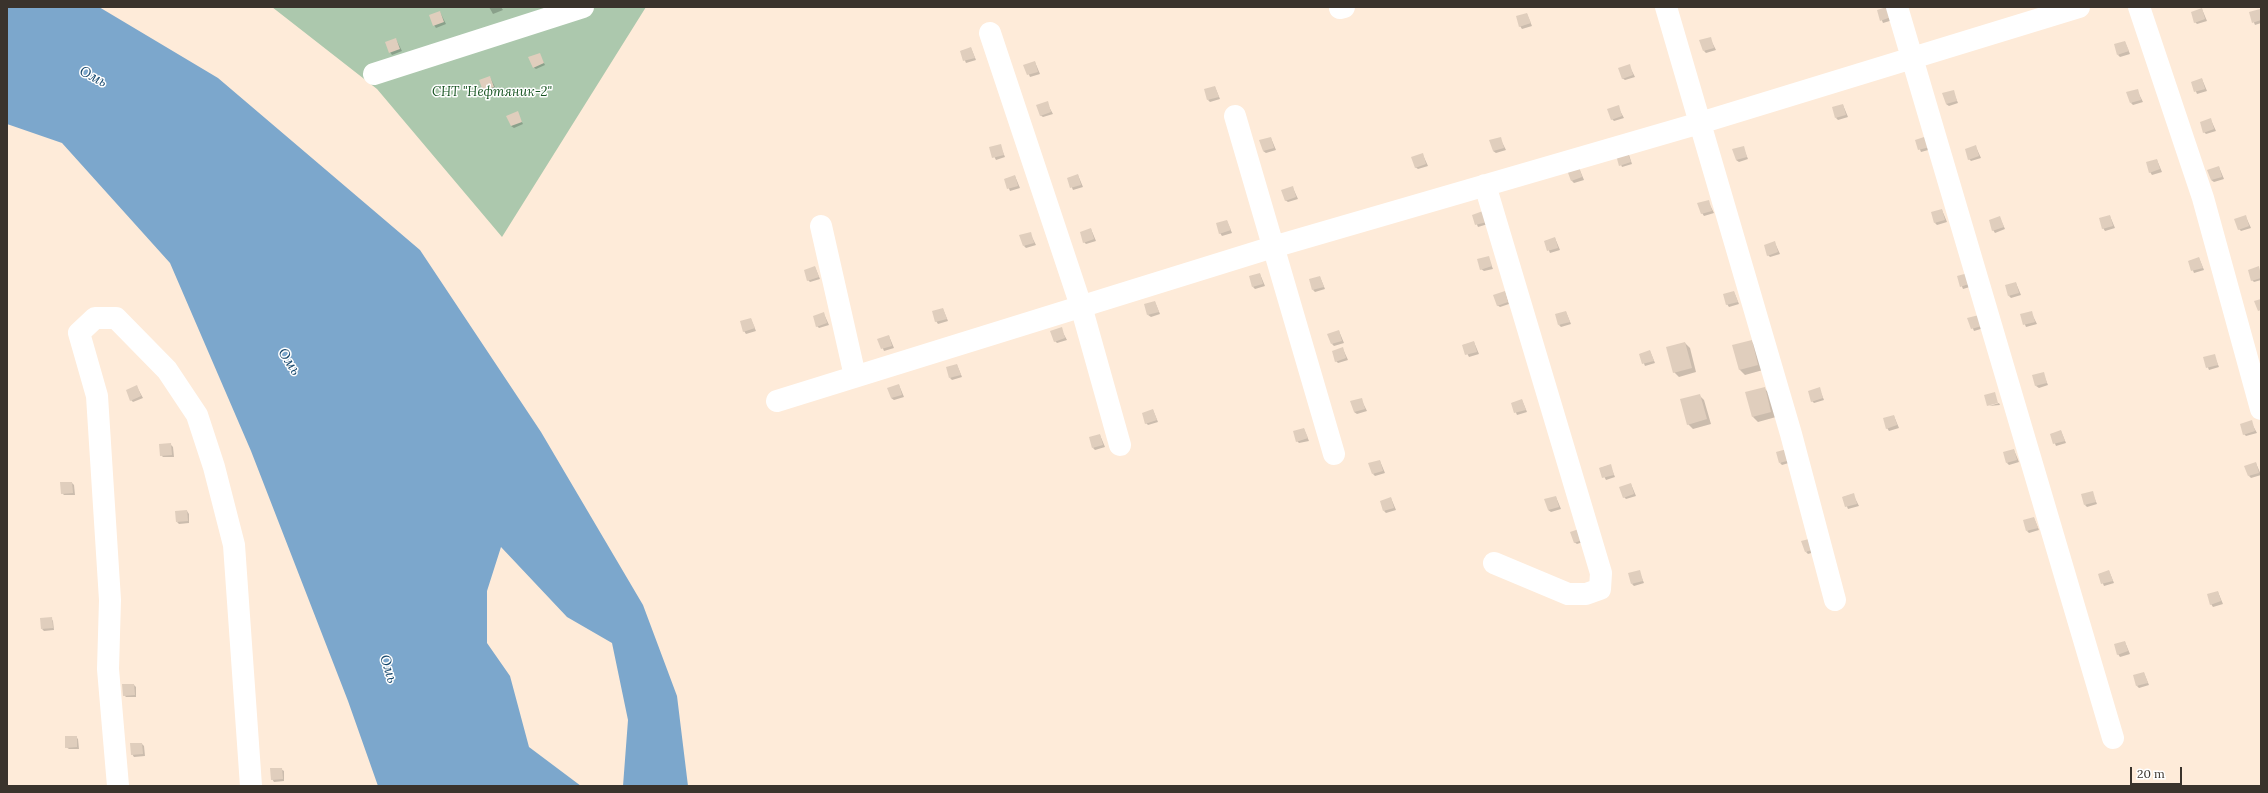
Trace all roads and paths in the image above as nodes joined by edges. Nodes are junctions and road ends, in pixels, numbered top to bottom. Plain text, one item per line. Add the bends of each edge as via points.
1 (583, 7) edge
2 (1666, 7) edge
3 (1897, 7) edge
4 (2079, 7) edge
5 (2139, 7) edge
6 (990, 33) dead end
7 (1912, 58) junction
8 (374, 74) dead end
9 (1235, 116) dead end
10 (1700, 123) junction
11 (1485, 185) junction
12 (821, 226) dead end
13 (1273, 247) junction
14 (1080, 306) junction
15 (855, 376) junction
16 (777, 401) dead end
17 (2261, 409) edge
18 (1120, 445) dead end
19 (1334, 454) dead end
20 (1494, 563) dead end
21 (1835, 600) dead end
22 (2113, 738) dead end
23 (118, 786) edge
24 (250, 786) edge

1 - 8 street
2 - 10 street
3 - 7 street
4 - 7 street
5 - 17 street via 2203,198
6 - 14 street
7 - 10 street
7 - 22 street
9 - 13 street
10 - 11 street
10 - 21 street via 1792,434
11 - 13 street
11 - 20 street via 1601,573 1600,589 1586,594 1568,594
12 - 15 street
13 - 14 street
13 - 19 street
14 - 15 street
14 - 18 street
15 - 16 street
23 - 24 street via 108,669 110,600 96,396 80,333 95,318 116,318 167,370 198,415 234,545

